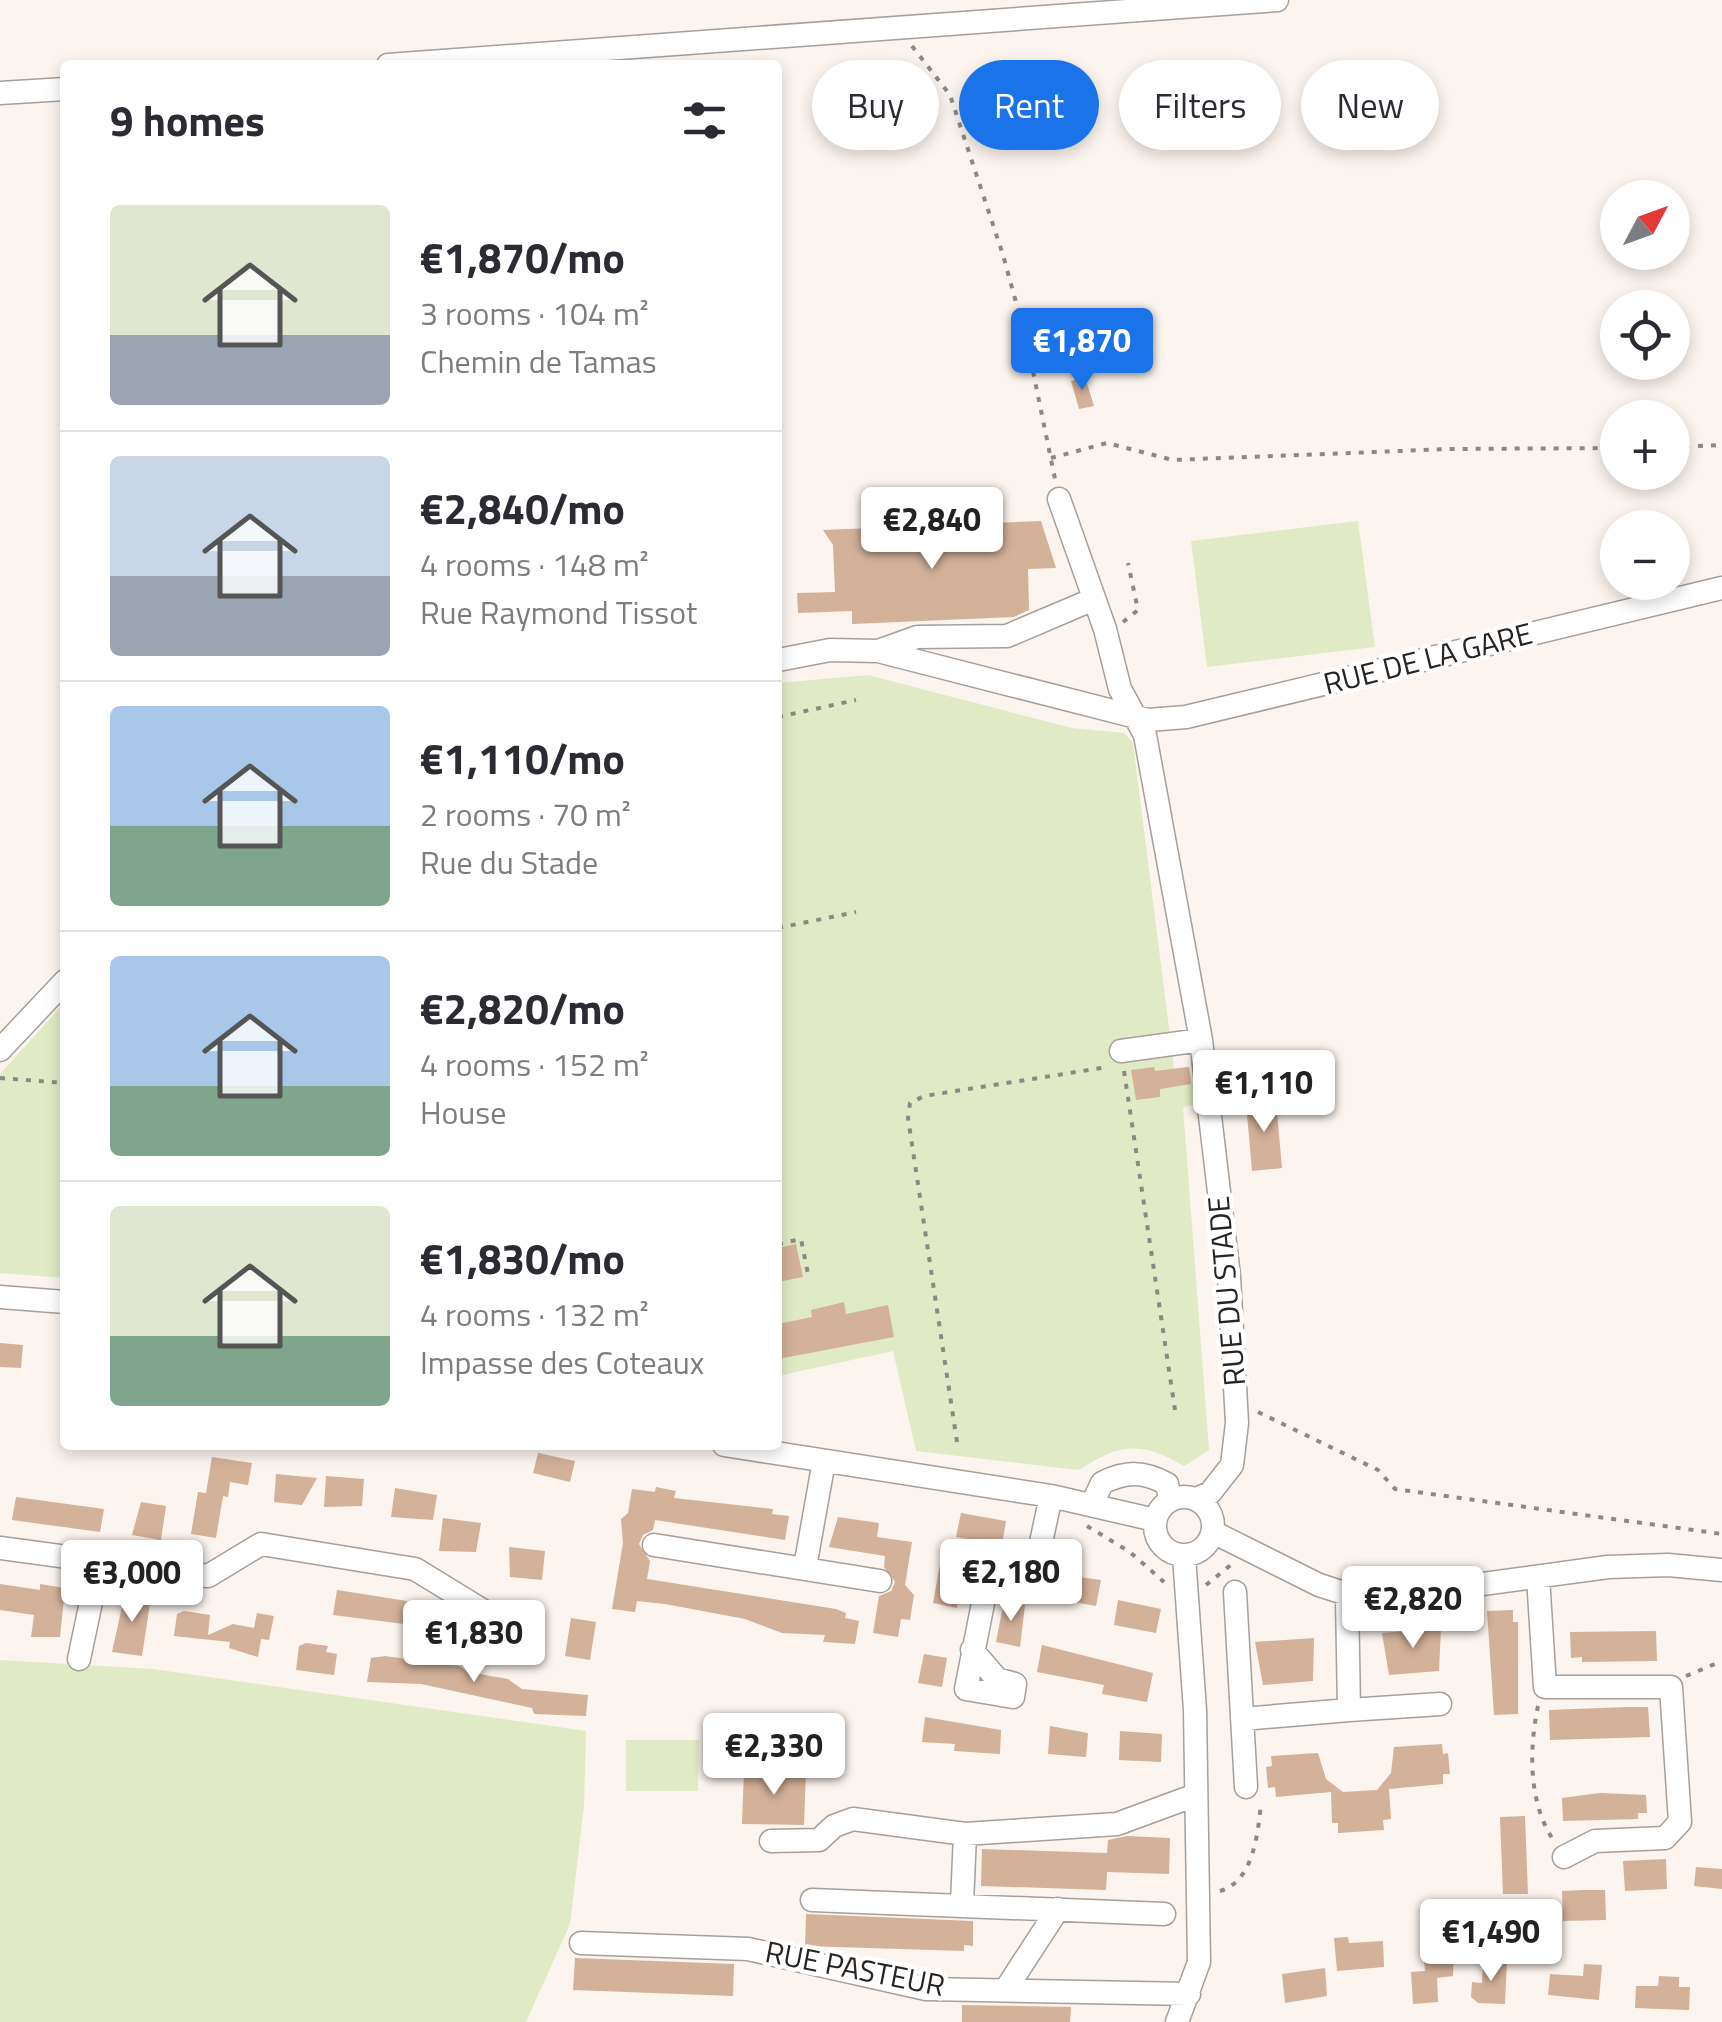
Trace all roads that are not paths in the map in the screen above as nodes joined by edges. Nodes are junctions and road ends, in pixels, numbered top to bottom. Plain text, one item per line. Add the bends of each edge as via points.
1 (1277, 0) edge
2 (457, 60) edge
3 (60, 88) edge
4 (0, 93) edge
5 (1059, 499) road end
6 (1722, 588) edge
7 (1094, 599) junction
8 (878, 651) junction
9 (782, 659) edge
10 (1134, 715) junction
11 (60, 985) edge
12 (1201, 1040) junction
13 (0, 1050) edge
14 (1121, 1052) dead end
15 (0, 1298) edge
16 (60, 1302) edge
17 (753, 1450) edge
18 (824, 1462) junction
19 (1052, 1496) junction
20 (1170, 1499) junction
21 (1196, 1499) junction
22 (1092, 1504) junction
23 (1155, 1520) junction
24 (1213, 1532) junction
25 (654, 1545) dead end
26 (0, 1548) edge
27 (1184, 1556) junction
28 (99, 1564) junction
29 (806, 1567) junction
30 (1722, 1570) edge
31 (1538, 1577) junction
32 (880, 1581) dead end
33 (1234, 1592) dead end
34 (1347, 1597) junction
35 (505, 1624) dead end
36 (972, 1650) dead end
37 (79, 1659) dead end
38 (1440, 1704) dead end
39 (1349, 1710) junction
40 (1242, 1720) junction
41 (1246, 1787) road end
42 (1193, 1796) junction
43 (965, 1834) junction
44 (772, 1841) dead end
45 (1564, 1857) road end
46 (812, 1900) dead end
47 (962, 1904) junction
48 (1058, 1908) junction
49 (1164, 1914) dead end
50 (581, 1944) dead end
51 (1006, 1988) junction
52 (1189, 1994) junction
53 (1177, 2022) edge

1 - 2 street
3 - 4 street
5 - 7 street, RUE DU STADE
6 - 10 street, RUE DE LA GARE via 1186,717
7 - 8 street via 1007,636 917,637
7 - 10 street, RUE DU STADE
8 - 9 street via 830,650
8 - 10 street, RUE DE LA GARE
10 - 12 street, RUE DU STADE via 1145,735
11 - 13 street
12 - 14 street
12 - 21 street, RUE DU STADE via 1230,1276 1236,1405 1232,1465 1210,1493
15 - 16 street
17 - 18 street
18 - 19 street
18 - 29 street
19 - 22 street
19 - 36 street via 1037,1561 987,1583
20 - 21 street
20 - 22 street via 1167,1484 1131,1473 1102,1483
20 - 23 street
21 - 24 street via 1207,1507
22 - 23 street
23 - 27 street via 1161,1545
24 - 27 street via 1208,1544
24 - 34 street
25 - 29 street
26 - 28 street
27 - 42 street
28 - 35 street via 208,1576 261,1544 415,1569
28 - 37 street
29 - 32 street
30 - 31 street via 1668,1564
31 - 34 street
31 - 45 street via 1545,1687 1672,1687 1680,1822 1665,1838 1595,1841
33 - 40 street
34 - 39 street
38 - 39 street
39 - 40 street
40 - 41 street
42 - 43 street via 1117,1824
42 - 52 street via 1199,1962
43 - 44 street via 853,1820 819,1840
43 - 47 street
46 - 47 street
47 - 48 street
48 - 49 street
48 - 51 street
50 - 51 street, RUE PASTEUR via 748,1949 926,1989
51 - 52 street, RUE PASTEUR
52 - 53 street

